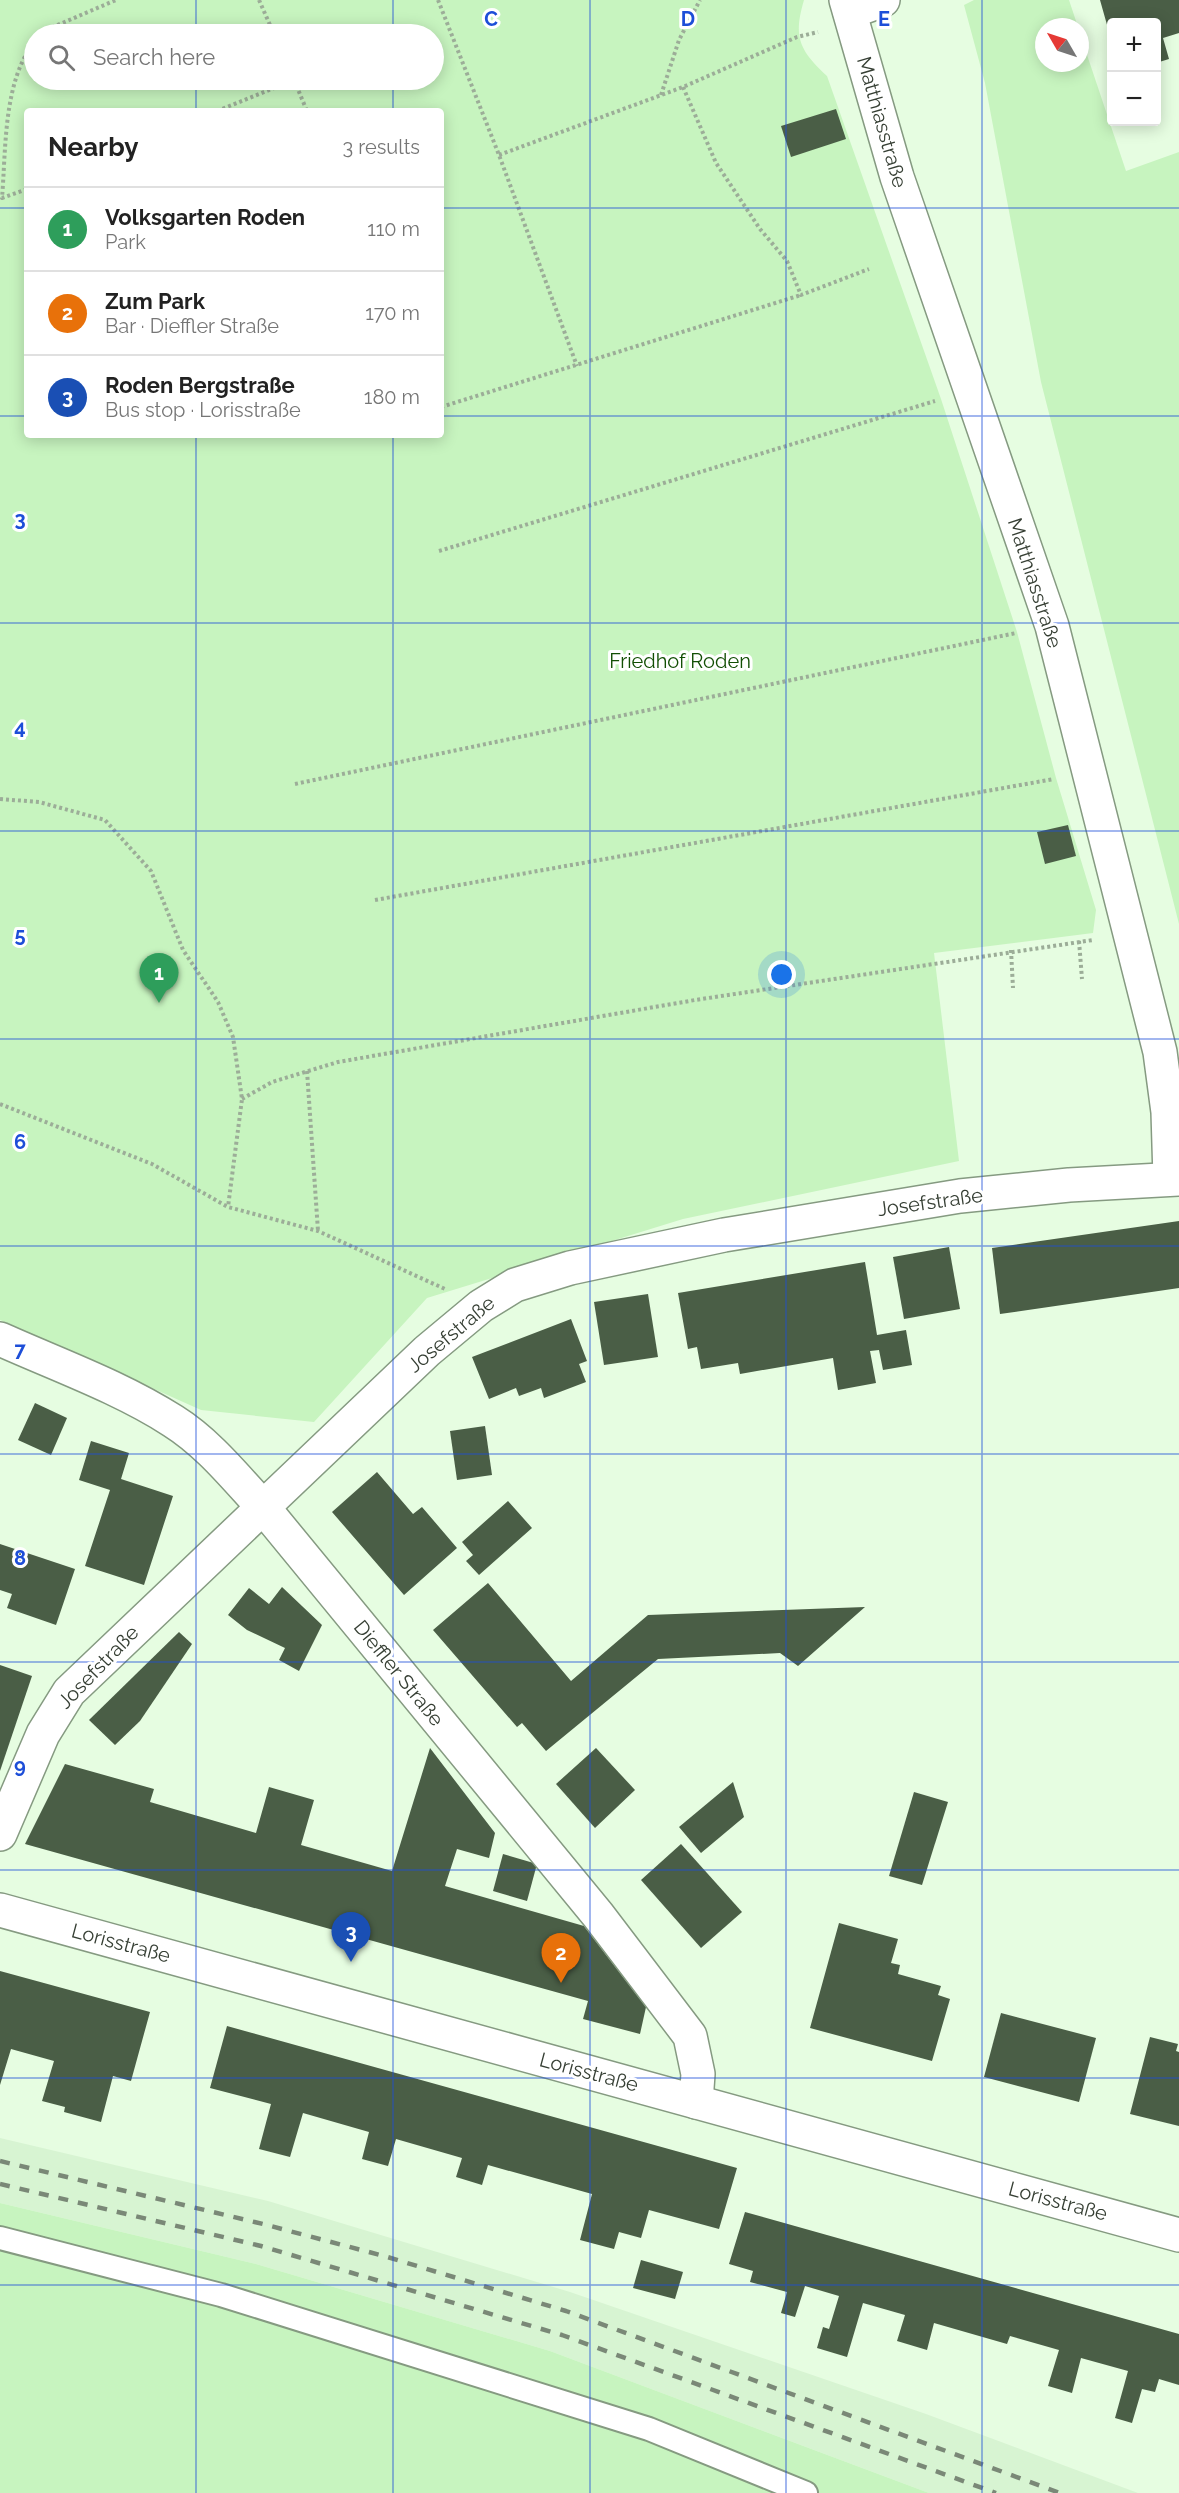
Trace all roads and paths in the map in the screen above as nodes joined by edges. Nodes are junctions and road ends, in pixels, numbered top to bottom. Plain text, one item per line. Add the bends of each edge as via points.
1 (116, 0) edge
2 (259, 0) edge
3 (438, 0) edge
4 (700, 0) edge
5 (883, 0) edge
6 (850, 12) edge
7 (60, 24) edge
8 (270, 24) edge
9 (24, 55) edge
10 (683, 87) junction
11 (269, 90) edge
12 (298, 90) edge
13 (660, 95) junction
14 (224, 108) edge
15 (306, 108) edge
16 (499, 155) junction
17 (24, 190) edge
18 (869, 269) dead end
19 (801, 295) junction
20 (577, 366) junction
21 (970, 388) junction
22 (444, 406) edge
23 (439, 551) dead end
24 (1052, 626) junction
25 (1087, 771) junction
26 (296, 784) dead end
27 (0, 799) edge
28 (375, 900) dead end
29 (1011, 950) junction
30 (1082, 979) dead end
31 (1013, 988) dead end
32 (307, 1071) junction
33 (242, 1099) junction
34 (0, 1104) edge
35 (1174, 1179) edge
36 (228, 1207) junction
37 (318, 1230) junction
38 (481, 1306) junction
39 (0, 1339) edge
40 (262, 1506) junction
41 (0, 1834) edge
42 (0, 1910) edge
43 (696, 2102) junction
44 (1179, 2235) edge
45 (0, 2238) edge
46 (806, 2493) edge

1 - 7 path
2 - 8 path
3 - 16 path
4 - 13 path via 679,40
5 - 6 street
6 - 10 path
6 - 21 street, Matthiasstraße via 897,177
9 - 17 path via 10,104 2,198
10 - 13 path
10 - 19 path via 716,163 760,229 787,261
11 - 14 path
12 - 15 path
13 - 16 path
16 - 20 path
18 - 19 path
19 - 20 path
20 - 22 path
21 - 23 path
21 - 24 street, Matthiasstraße
24 - 25 street, Matthiasstraße
24 - 26 path
25 - 28 path
25 - 35 street, Matthiasstraße via 1160,1052
27 - 33 path via 39,802 105,820 151,871 183,950 218,1002 233,1037
29 - 30 path via 1080,941
29 - 31 path
29 - 32 path via 490,1034
32 - 33 path via 272,1082
32 - 37 path
33 - 36 path
34 - 36 path via 152,1164
35 - 38 street, Josefstraße via 960,1196 724,1235 570,1268 515,1285
36 - 37 path
37 - 38 path
38 - 40 street, Josefstraße via 427,1351
39 - 40 street, Dieffler Straße via 123,1394 174,1422 203,1444
40 - 41 street, Josefstraße via 69,1692 43,1734
40 - 43 street, Dieffler Straße via 598,1915 690,2036 698,2074
42 - 43 street, Lorisstraße
43 - 44 street, Lorisstraße
45 - 46 lane via 221,2295 649,2429

